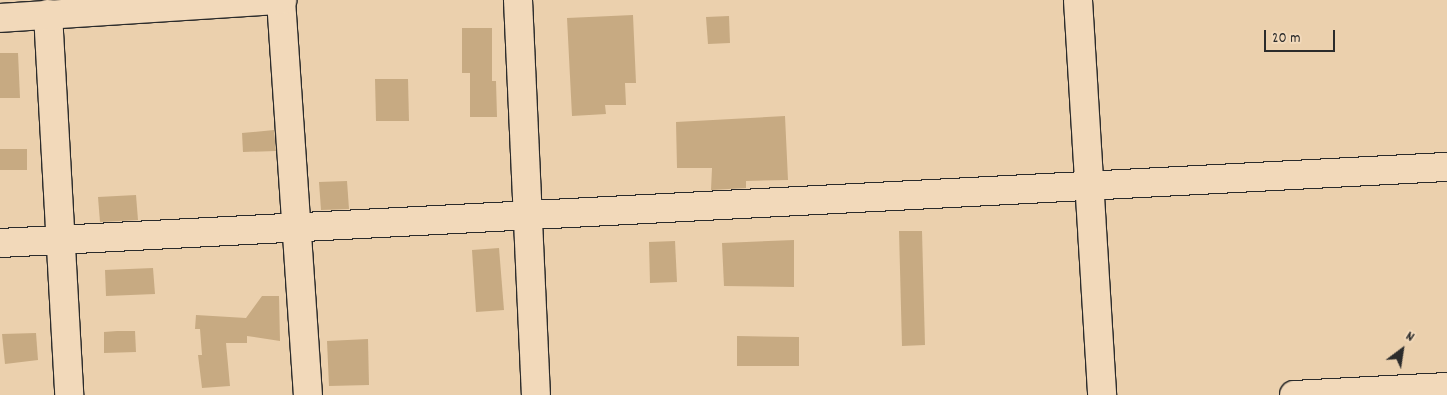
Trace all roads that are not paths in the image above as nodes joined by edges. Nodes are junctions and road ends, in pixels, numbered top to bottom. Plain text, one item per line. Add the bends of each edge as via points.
1 (282, 0) edge
2 (518, 0) edge
3 (1078, 0) edge
4 (48, 14) junction
5 (0, 18) edge
6 (1447, 167) edge
7 (1089, 186) junction
8 (528, 215) junction
9 (297, 227) junction
10 (62, 240) junction
11 (0, 243) edge
12 (1447, 387) edge
13 (69, 395) edge
14 (308, 395) edge
15 (536, 395) edge
16 (1102, 395) edge
17 (1294, 395) edge

1 - 4 street
1 - 9 street
2 - 8 street
3 - 7 street
4 - 5 street
4 - 10 street
6 - 7 street
7 - 8 street
7 - 16 street
8 - 9 street
8 - 15 street
9 - 10 street
9 - 14 street
10 - 11 street
10 - 13 street
12 - 17 street

